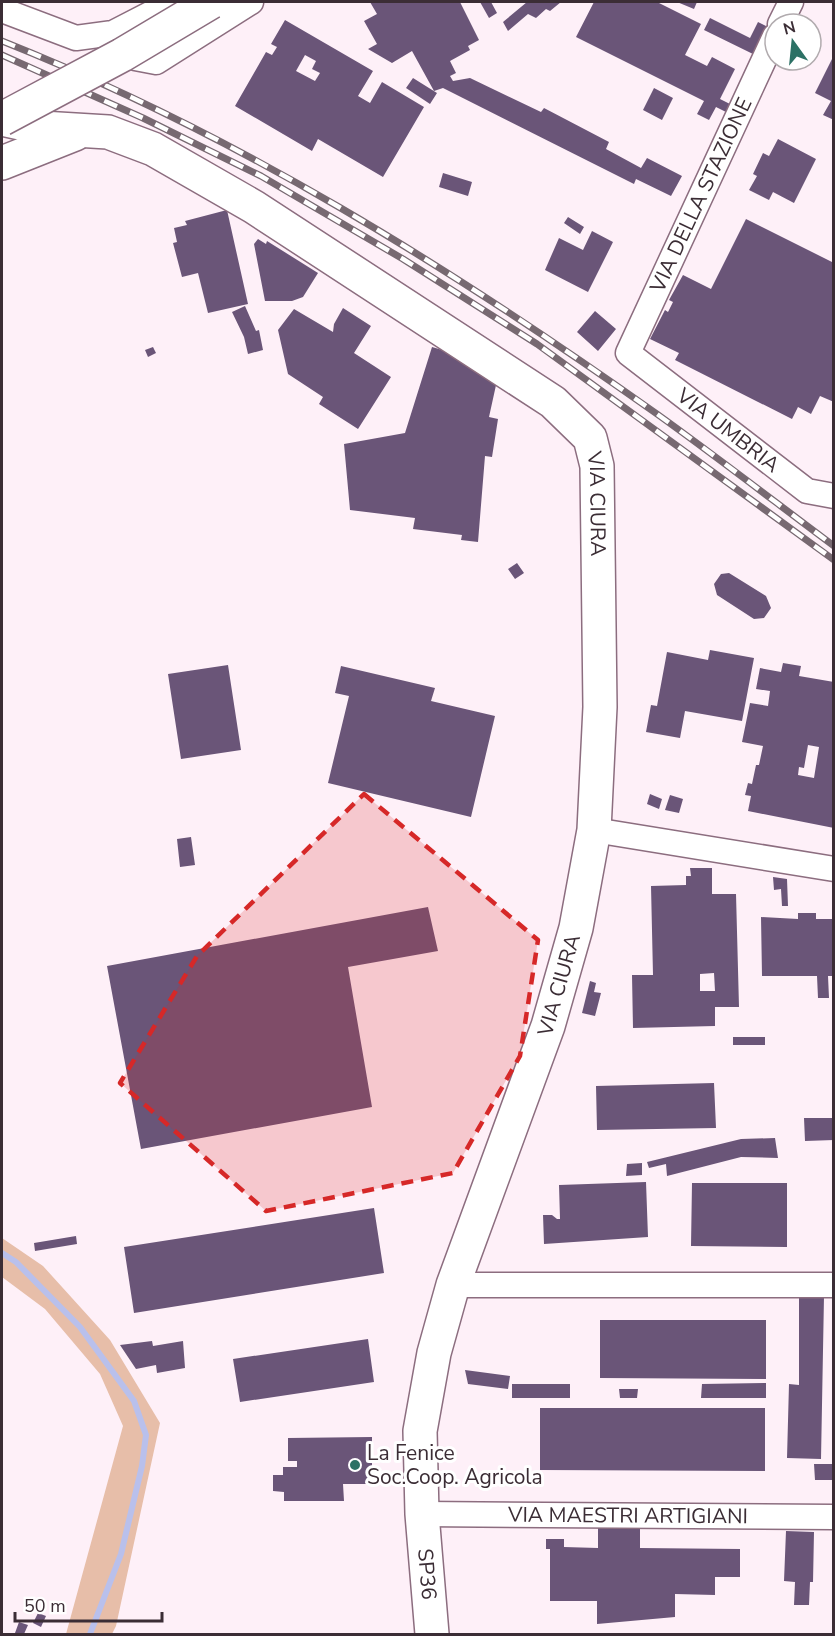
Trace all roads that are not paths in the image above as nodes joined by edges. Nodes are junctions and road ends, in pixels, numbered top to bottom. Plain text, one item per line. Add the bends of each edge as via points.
1 (173, 2) edge
2 (211, 2) edge
3 (251, 2) edge
4 (2, 10) edge
5 (113, 33) junction
6 (763, 62) edge
7 (2, 120) edge
8 (83, 131) junction
9 (2, 157) edge
10 (2, 163) edge
11 (628, 353) joint
12 (834, 496) edge
13 (594, 830) junction
14 (834, 869) edge
15 (453, 1285) junction
16 (834, 1285) edge
17 (422, 1514) junction
18 (834, 1517) edge
19 (432, 1635) edge

1 - 5 street
2 - 7 main road, bridge
3 - 5 street via 156,62 135,58
4 - 5 street via 76,38
6 - 11 street, VIA DELLA STAZIONE
7 - 8 main road
7 - 9 main road
8 - 10 main road
8 - 13 main road, VIA CIURA via 108,132 153,149 254,207 553,402 590,438 597,466 600,707
11 - 12 street, VIA UMBRIA via 807,491
13 - 14 street
13 - 15 main road, VIA CIURA via 576,928 548,1026
15 - 16 street
15 - 17 main road, VIA CIURA via 434,1353 420,1431
17 - 18 street, VIA MAESTRI ARTIGIANI
17 - 19 main road, SP36 / SP36

